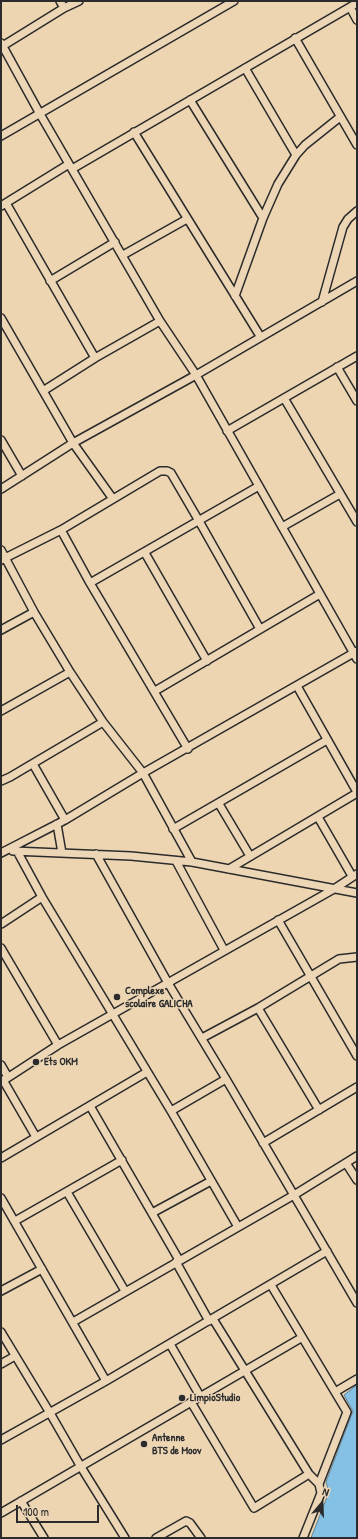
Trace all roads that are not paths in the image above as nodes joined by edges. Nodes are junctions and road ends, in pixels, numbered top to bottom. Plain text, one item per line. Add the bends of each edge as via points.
1 (60, 1) edge
2 (79, 1) edge
3 (234, 1) edge
4 (357, 3) edge
5 (350, 7) junction
6 (64, 8) junction
7 (357, 20) edge
8 (295, 38) junction
9 (2, 45) edge
10 (245, 68) junction
11 (190, 100) junction
12 (40, 114) junction
13 (340, 118) junction
14 (134, 132) junction
15 (1, 136) edge
16 (357, 145) edge
17 (296, 155) junction
18 (70, 166) junction
19 (4, 205) edge
20 (357, 211) edge
21 (263, 218) junction
22 (187, 219) junction
23 (115, 242) junction
24 (123, 255) junction
25 (50, 281) junction
26 (357, 281) edge
27 (235, 296) junction
28 (322, 302) junction
29 (1, 318) edge
30 (160, 321) junction
31 (260, 336) junction
32 (357, 356) edge
33 (95, 358) junction
34 (337, 367) junction
35 (196, 375) junction
36 (43, 391) junction
37 (284, 398) junction
38 (357, 401) edge
39 (227, 431) junction
40 (1, 440) edge
41 (73, 443) junction
42 (22, 476) junction
43 (258, 486) junction
44 (1, 489) edge
45 (340, 494) junction
46 (113, 499) junction
47 (199, 521) junction
48 (357, 522) edge
49 (282, 527) junction
50 (61, 530) junction
51 (1, 550) edge
52 (144, 553) junction
53 (3, 559) edge
54 (90, 583) junction
55 (320, 594) junction
56 (34, 612) junction
57 (260, 629) junction
58 (1, 630) edge
59 (356, 654) edge
60 (207, 661) junction
61 (70, 672) junction
62 (297, 686) junction
63 (155, 691) junction
64 (1, 711) edge
65 (103, 722) junction
66 (326, 740) junction
67 (188, 748) junction
68 (33, 764) junction
69 (143, 773) junction
70 (1, 781) edge
71 (357, 793) edge
72 (219, 804) junction
73 (318, 817) junction
74 (64, 820) junction
75 (57, 824) junction
76 (172, 829) junction
77 (2, 851) edge
78 (17, 851) junction
79 (62, 853) junction
80 (96, 854) junction
81 (250, 856) junction
82 (176, 861) junction
83 (192, 862) junction
84 (229, 870) junction
85 (355, 875) edge
86 (334, 889) junction
87 (357, 893) edge
88 (42, 898) junction
89 (278, 920) junction
90 (1, 924) edge
91 (1, 948) edge
92 (224, 950) junction
93 (357, 957) edge
94 (311, 976) junction
95 (168, 983) junction
96 (258, 1008) junction
97 (113, 1014) junction
98 (202, 1038) junction
99 (58, 1045) junction
100 (357, 1056) edge
101 (1, 1065) edge
102 (147, 1072) junction
103 (226, 1079) junction
104 (4, 1080) edge
105 (357, 1087) edge
106 (90, 1106) junction
107 (319, 1110) junction
108 (171, 1111) junction
109 (36, 1137) junction
110 (264, 1143) junction
111 (357, 1156) edge
112 (1, 1158) edge
113 (122, 1160) junction
114 (346, 1163) junction
115 (357, 1180) edge
116 (211, 1181) junction
117 (67, 1192) junction
118 (294, 1195) junction
119 (1, 1198) edge
120 (152, 1213) junction
121 (14, 1221) junction
122 (238, 1227) junction
123 (326, 1252) junction
124 (178, 1261) junction
125 (42, 1269) junction
126 (270, 1285) junction
127 (1, 1291) edge
128 (125, 1291) junction
129 (357, 1303) edge
130 (211, 1320) junction
131 (73, 1322) junction
132 (1, 1332) edge
133 (301, 1338) junction
134 (170, 1344) junction
135 (15, 1356) junction
136 (1, 1364) edge
137 (245, 1370) junction
138 (357, 1379) edge
139 (106, 1381) junction
140 (335, 1392) junction
141 (200, 1396) junction
142 (191, 1402) junction
143 (50, 1413) junction
144 (1, 1440) edge
145 (81, 1467) junction
146 (309, 1474) junction
147 (319, 1484) junction
148 (21, 1502) junction
149 (1, 1513) edge
150 (44, 1538) edge
151 (125, 1538) edge
152 (156, 1538) edge
153 (201, 1538) edge
154 (304, 1538) edge

1 - 6 street
2 - 6 street
3 - 12 street
4 - 5 street
5 - 7 street
5 - 8 street
6 - 9 street
8 - 10 street
8 - 13 street
9 - 12 street
10 - 11 street
10 - 17 street
11 - 14 street
11 - 21 street
12 - 15 street
12 - 18 street
13 - 16 street
13 - 17 street via 311,138
14 - 18 street
14 - 22 street
17 - 21 street via 278,184
18 - 19 street
18 - 23 street
19 - 25 street
20 - 28 street via 343,227
21 - 27 street
22 - 24 street
22 - 27 street
23 - 24 street
23 - 25 street
24 - 30 street
25 - 33 street
26 - 28 street
27 - 31 street
28 - 31 street
29 - 36 street
30 - 33 street
30 - 35 street
31 - 35 street
32 - 34 street
33 - 36 street
34 - 37 street
34 - 38 street
35 - 39 street
35 - 41 street
36 - 41 street
37 - 39 street
37 - 45 street
39 - 43 street
40 - 42 street
41 - 42 street
41 - 46 street
42 - 44 street
43 - 47 street
43 - 49 street
45 - 48 street
45 - 49 street
46 - 47 street via 160,471 167,471 171,473
46 - 50 street
47 - 52 street
47 - 57 street
49 - 55 street
50 - 53 street
50 - 54 street
51 - 53 street
52 - 54 street
52 - 60 street
53 - 56 street
54 - 63 street
55 - 57 street
55 - 59 street
56 - 58 street
56 - 61 street
57 - 60 street
59 - 62 street
60 - 63 street
61 - 64 street
61 - 65 street
62 - 66 street
62 - 67 street
63 - 67 street
65 - 68 street
65 - 69 street
66 - 71 street
66 - 72 street
67 - 69 street
68 - 70 street
68 - 74 street
69 - 74 street
69 - 76 street
71 - 73 street
72 - 76 street
72 - 81 street
73 - 81 street
73 - 85 street
74 - 75 street
75 - 77 street
75 - 79 street
76 - 83 street
77 - 78 street
78 - 79 street
78 - 88 street
79 - 80 street
80 - 82 street
80 - 95 street
81 - 84 street
82 - 83 street
82 - 92 street
83 - 84 street
84 - 86 street
85 - 86 street
86 - 87 street
86 - 89 street
88 - 90 street
88 - 97 street
89 - 92 street
89 - 94 street
91 - 99 street
92 - 95 street
93 - 94 street via 339,959
94 - 96 street
94 - 100 street
95 - 97 street
95 - 98 street
96 - 98 street
96 - 107 street
97 - 99 street
97 - 102 street
98 - 103 street
99 - 104 street
101 - 104 street
102 - 106 street
102 - 108 street
103 - 108 street
103 - 110 street
104 - 109 street
105 - 107 street
106 - 109 street
106 - 113 street
107 - 110 street
108 - 116 street
109 - 112 street
110 - 118 street
111 - 114 street
113 - 117 street
113 - 120 street
114 - 115 street
114 - 118 street
116 - 120 street
116 - 122 street
117 - 121 street
117 - 128 street
118 - 122 street
118 - 123 street
119 - 121 street
120 - 124 street
121 - 125 street
122 - 124 street
123 - 126 street
123 - 129 street
124 - 128 street
124 - 130 street
125 - 127 street
125 - 131 street
126 - 130 street
126 - 133 street
128 - 131 street
130 - 134 street
130 - 137 street
131 - 139 street
132 - 135 street
133 - 137 street
133 - 140 street
134 - 139 street
134 - 141 street
135 - 136 street
135 - 143 street
137 - 141 street
137 - 146 street
138 - 140 street
139 - 143 street
140 - 147 street via 347,1412
141 - 142 street
142 - 145 street
142 - 146 street via 254,1508
143 - 144 street
143 - 145 street
145 - 148 street
145 - 151 street
146 - 147 street
147 - 154 street via 321,1493
148 - 149 street
148 - 150 street
152 - 153 street via 186,1521

